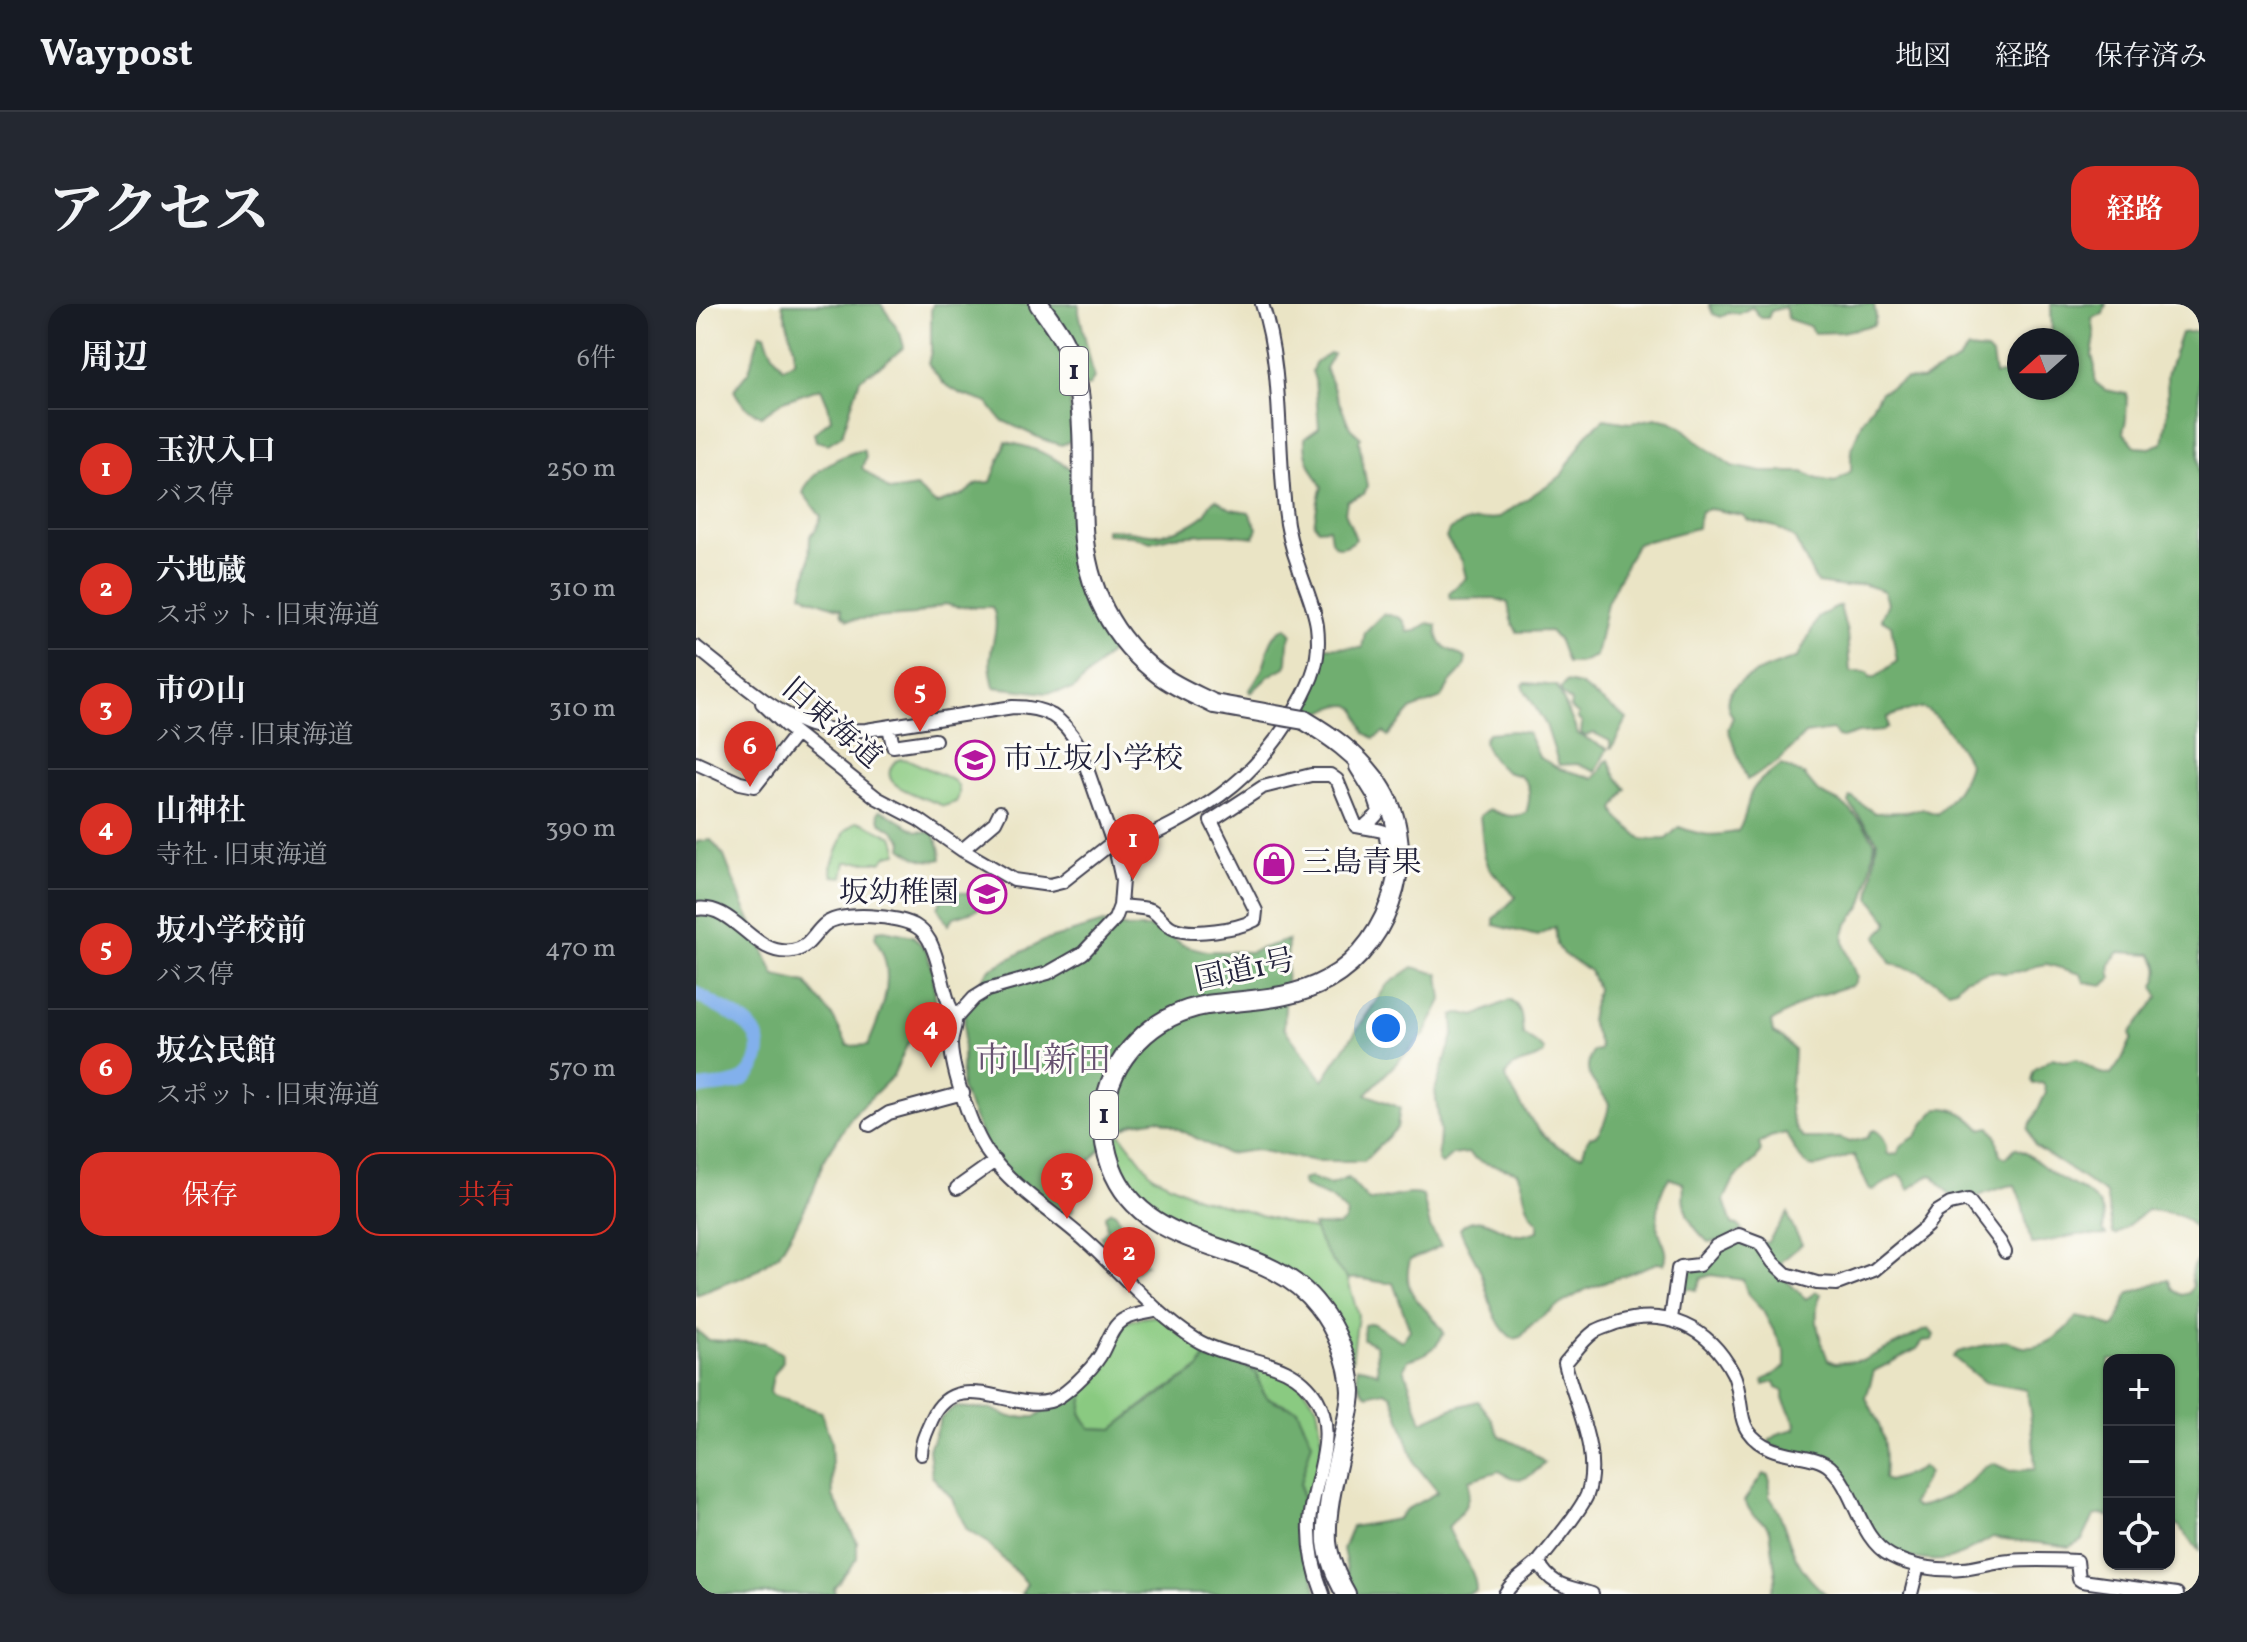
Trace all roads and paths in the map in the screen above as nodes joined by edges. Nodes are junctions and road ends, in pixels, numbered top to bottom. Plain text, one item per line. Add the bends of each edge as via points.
1 (1039, 304) edge
2 (1262, 304) edge
3 (696, 647) edge
4 (756, 693) junction
5 (889, 727) junction
6 (796, 734) junction
7 (1328, 734) junction
8 (935, 740) dead end
9 (696, 763) edge
10 (1000, 812) dead end
11 (1365, 827) junction
12 (1114, 847) junction
13 (962, 850) junction
14 (1394, 893) junction
15 (1120, 906) junction
16 (696, 909) edge
17 (955, 1019) junction
18 (963, 1093) junction
19 (870, 1125) dead end
20 (995, 1161) junction
21 (957, 1188) dead end
22 (2005, 1252) dead end
23 (1158, 1310) junction
24 (1671, 1319) junction
25 (921, 1454) dead end
26 (1538, 1562) junction
27 (1918, 1566) junction
28 (1323, 1594) edge
29 (1346, 1594) edge
30 (1505, 1594) edge
31 (1592, 1594) edge
32 (1911, 1594) edge
33 (2177, 1594) edge

1 - 7 highway, 国道1号 / 1, bridge via 1071,358 1081,404 1087,564 1109,620 1162,677 1214,704 1304,720
2 - 12 street, 旧東海道 via 1273,354 1286,519 1317,626 1312,681 1286,728 1230,790 1199,810
3 - 4 street, 旧東海道
4 - 5 street via 813,726 844,731
4 - 6 street, 旧東海道
5 - 8 street via 893,746
5 - 12 street via 1013,707 1045,711 1070,730 1079,746
6 - 9 street via 755,786
6 - 13 street, 旧東海道 via 877,798
7 - 11 street via 1374,796 1379,811
7 - 14 highway, 国道1号 / 1 via 1375,779 1393,813 1399,850
10 - 13 street
11 - 14 street via 1385,832
11 - 15 street via 1356,826 1330,775 1263,787 1211,821 1256,911 1255,920 1183,932 1151,910
12 - 13 street, 旧東海道 via 1050,885 1014,880
12 - 15 street via 1122,880
14 - 29 highway, 国道1号 / 1 via 1375,936 1328,980 1267,999 1205,1006 1153,1028 1120,1061 1104,1111 1103,1135 1114,1174 1145,1215 1183,1236 1275,1271 1306,1292 1328,1320 1351,1390 1327,1542
15 - 17 street via 1115,919 1083,953 1048,973 987,990
16 - 17 street via 717,910 781,952 798,950 824,925 849,916 906,921 922,931 933,948
17 - 18 street via 951,1044
18 - 19 street via 889,1113
18 - 20 street via 974,1129
20 - 21 street
20 - 23 street
22 - 24 street via 1968,1200 1937,1212 1874,1270 1837,1284 1786,1274 1760,1243 1739,1235 1716,1246 1699,1265 1678,1269
23 - 25 street via 1124,1318 1099,1359 1054,1400 1041,1403 965,1393 948,1398 937,1408
23 - 28 street via 1196,1340 1296,1376 1316,1397 1327,1432 1310,1524
24 - 26 street via 1639,1318 1596,1330 1565,1363 1587,1437 1589,1485 1579,1508
24 - 27 street via 1699,1333 1722,1356 1752,1436 1781,1453 1832,1469 1874,1542 1891,1557
26 - 30 street
26 - 31 street via 1556,1583
27 - 32 street
27 - 33 street via 1959,1569 2013,1561 2077,1561 2082,1581

